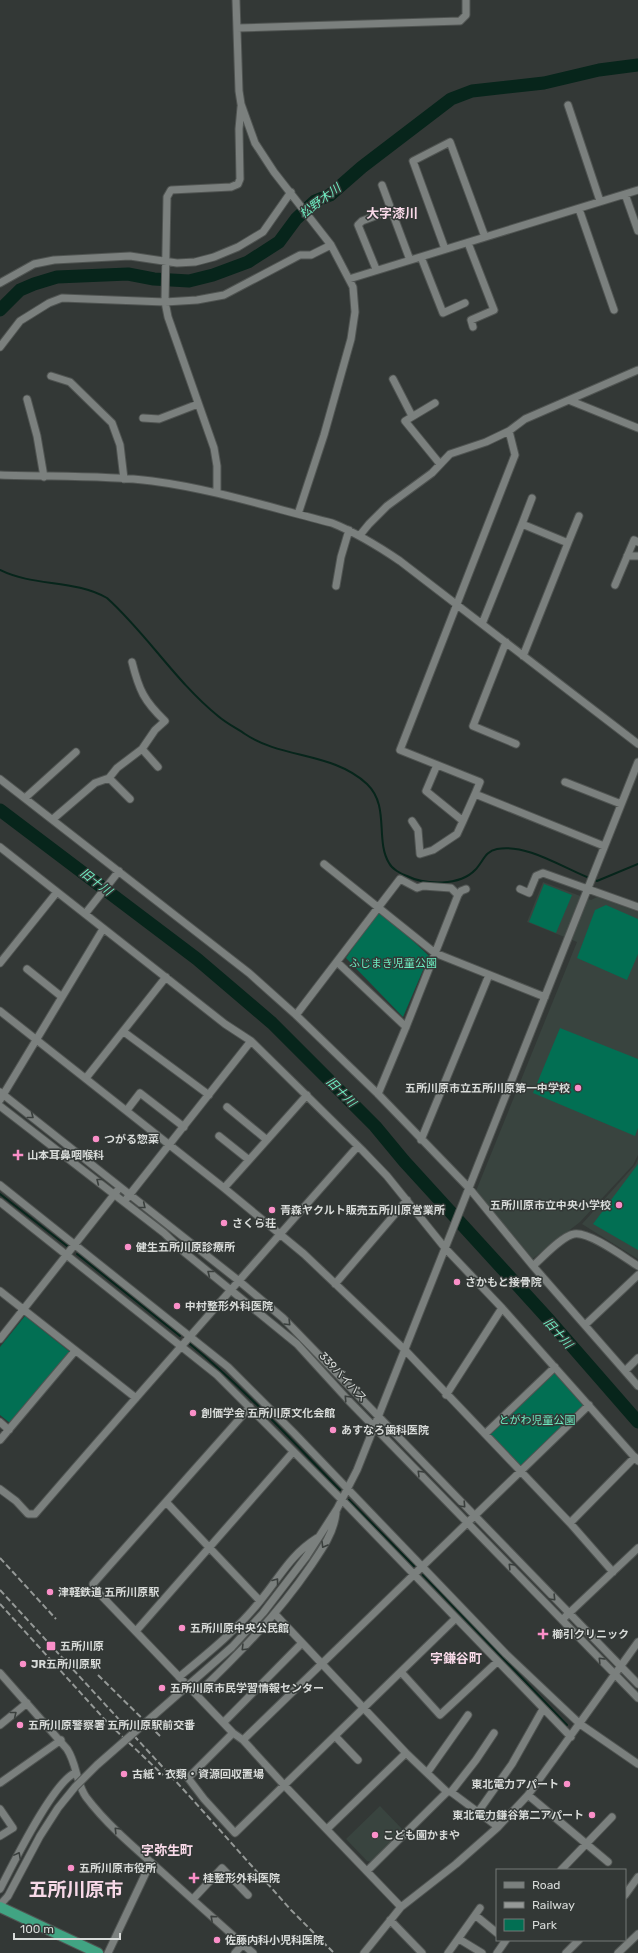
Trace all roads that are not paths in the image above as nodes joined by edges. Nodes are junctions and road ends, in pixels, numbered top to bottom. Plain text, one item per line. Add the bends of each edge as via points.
1 (236, 0) edge
2 (466, 0) edge
3 (237, 28) junction
4 (241, 104) junction
5 (568, 106) dead end
6 (382, 185) dead end
7 (638, 190) edge
8 (292, 194) junction
9 (625, 194) junction
10 (600, 201) junction
11 (579, 209) junction
12 (391, 210) junction
13 (638, 231) edge
14 (485, 237) junction
15 (330, 243) junction
16 (468, 243) junction
17 (445, 249) junction
18 (421, 257) junction
19 (410, 260) junction
20 (165, 261) junction
21 (376, 270) junction
22 (348, 279) junction
23 (0, 283) edge
24 (165, 302) junction
25 (465, 303) dead end
26 (614, 310) dead end
27 (473, 327) dead end
28 (0, 347) edge
29 (638, 370) edge
30 (51, 376) dead end
31 (393, 379) dead end
32 (27, 399) dead end
33 (571, 401) junction
34 (435, 403) dead end
35 (198, 404) junction
36 (412, 416) junction
37 (143, 418) dead end
38 (638, 428) edge
39 (509, 431) junction
40 (440, 464) junction
41 (0, 475) edge
42 (44, 477) junction
43 (124, 479) junction
44 (217, 493) junction
45 (532, 498) dead end
46 (298, 514) junction
47 (579, 516) dead end
48 (522, 524) junction
49 (349, 530) junction
50 (360, 536) junction
51 (638, 542) edge
52 (568, 543) junction
53 (627, 556) junction
54 (638, 556) edge
55 (615, 585) dead end
56 (336, 586) dead end
57 (455, 604) junction
58 (482, 624) junction
59 (506, 642) junction
60 (523, 656) junction
61 (132, 662) dead end
62 (516, 744) dead end
63 (638, 744) edge
64 (142, 749) junction
65 (76, 752) dead end
66 (638, 762) edge
67 (437, 765) junction
68 (158, 767) dead end
69 (109, 778) junction
70 (0, 779) edge
71 (565, 782) dead end
72 (475, 794) junction
73 (25, 798) junction
74 (130, 799) dead end
75 (621, 804) junction
76 (53, 819) junction
77 (412, 821) dead end
78 (463, 821) junction
79 (604, 846) junction
80 (1, 851) edge
81 (324, 864) dead end
82 (117, 872) junction
83 (588, 888) junction
84 (466, 889) dead end
85 (520, 889) dead end
86 (57, 892) junction
87 (458, 895) junction
88 (638, 907) edge
89 (379, 909) junction
90 (85, 914) junction
91 (103, 929) junction
92 (435, 953) junction
93 (337, 962) junction
94 (0, 963) edge
95 (27, 969) dead end
96 (489, 975) junction
97 (166, 977) junction
98 (62, 997) junction
99 (545, 997) junction
100 (0, 1011) edge
101 (296, 1014) junction
102 (406, 1027) junction
103 (124, 1032) junction
104 (36, 1039) junction
105 (251, 1041) junction
106 (86, 1078) junction
107 (378, 1094) junction
108 (209, 1095) junction
109 (307, 1095) junction
110 (1, 1096) edge
111 (0, 1106) edge
112 (227, 1107) dead end
113 (126, 1110) junction
114 (184, 1127) junction
115 (219, 1136) dead end
116 (267, 1140) junction
117 (421, 1140) junction
118 (169, 1144) junction
119 (358, 1146) junction
120 (250, 1160) junction
121 (0, 1185) edge
122 (120, 1188) junction
123 (224, 1188) junction
124 (468, 1191) junction
125 (115, 1194) junction
126 (129, 1195) junction
127 (407, 1200) junction
128 (124, 1201) junction
129 (0, 1202) edge
130 (281, 1234) junction
131 (76, 1244) junction
132 (445, 1248) junction
133 (67, 1254) junction
134 (533, 1266) junction
135 (638, 1266) edge
136 (638, 1275) edge
137 (239, 1281) junction
138 (335, 1284) junction
139 (232, 1290) junction
140 (0, 1292) edge
141 (502, 1308) junction
142 (23, 1310) junction
143 (585, 1325) junction
144 (189, 1335) junction
145 (0, 1339) edge
146 (180, 1345) junction
147 (405, 1350) junction
148 (76, 1351) junction
149 (638, 1358) edge
150 (555, 1367) junction
151 (625, 1371) junction
152 (638, 1386) edge
153 (446, 1395) junction
154 (136, 1398) junction
155 (589, 1405) junction
156 (250, 1407) junction
157 (378, 1416) junction
158 (0, 1422) edge
159 (374, 1426) junction
160 (9, 1430) junction
161 (485, 1434) junction
162 (0, 1440) edge
163 (292, 1452) junction
164 (636, 1459) edge
165 (521, 1472) junction
166 (0, 1489) edge
167 (347, 1490) junction
168 (342, 1500) junction
169 (167, 1503) junction
170 (337, 1509) junction
171 (474, 1516) junction
172 (468, 1522) junction
173 (570, 1522) junction
174 (320, 1536) junction
175 (210, 1548) junction
176 (638, 1548) edge
177 (422, 1568) junction
178 (613, 1572) junction
179 (414, 1575) junction
180 (260, 1602) junction
181 (275, 1614) junction
182 (568, 1614) junction
183 (455, 1619) junction
184 (562, 1620) junction
185 (136, 1631) junction
186 (638, 1642) edge
187 (302, 1644) junction
188 (497, 1662) junction
189 (321, 1665) junction
190 (620, 1667) junction
191 (400, 1672) junction
192 (0, 1673) edge
193 (615, 1675) junction
194 (179, 1677) junction
195 (638, 1684) edge
196 (197, 1694) junction
197 (638, 1698) edge
198 (27, 1703) junction
199 (364, 1709) junction
200 (543, 1709) junction
201 (468, 1715) dead end
202 (224, 1722) junction
203 (580, 1724) junction
204 (0, 1725) edge
205 (233, 1733) junction
206 (494, 1733) dead end
207 (335, 1736) junction
208 (570, 1737) junction
209 (61, 1740) junction
210 (243, 1740) junction
211 (406, 1753) junction
212 (358, 1760) dead end
213 (638, 1764) edge
214 (75, 1773) junction
215 (427, 1773) junction
216 (0, 1784) edge
217 (284, 1785) junction
218 (449, 1792) junction
219 (528, 1795) junction
220 (0, 1809) edge
221 (478, 1812) junction
222 (612, 1817) dead end
223 (498, 1827) junction
224 (326, 1829) junction
225 (0, 1836) edge
226 (586, 1844) junction
227 (151, 1862) junction
228 (608, 1862) dead end
229 (562, 1869) edge
230 (367, 1871) junction
231 (638, 1877) edge
232 (0, 1889) edge
233 (626, 1894) edge
234 (248, 1895) dead end
235 (193, 1899) junction
236 (0, 1906) edge
237 (401, 1907) junction
238 (480, 1908) dead end
239 (475, 1915) junction
240 (390, 1920) junction
241 (496, 1932) edge
242 (638, 1934) edge
243 (459, 1939) junction
244 (505, 1941) edge
245 (578, 1941) edge
246 (243, 1944) junction
247 (98, 1953) edge
248 (108, 1953) edge
249 (234, 1953) edge
250 (253, 1953) edge
251 (364, 1953) edge
252 (422, 1953) edge
253 (448, 1953) edge
254 (482, 1953) edge
255 (497, 1953) edge
256 (566, 1953) edge
257 (618, 1953) edge

1 - 3 street
2 - 3 street via 466,15 460,21
3 - 4 street
4 - 8 street via 255,143
4 - 20 street via 238,184 231,187 170,190 167,197
5 - 10 street
6 - 12 street
7 - 9 street
8 - 15 street
8 - 20 street via 264,232 238,247 196,262
9 - 10 street
9 - 13 street
10 - 11 street
11 - 14 street
11 - 26 street
12 - 19 street
12 - 21 street via 358,225
14 - 16 street
14 - 17 street via 450,142 413,161
15 - 22 street
15 - 24 street via 311,255 300,255 224,295
16 - 17 street
16 - 27 street via 494,310 471,320
17 - 18 street
18 - 19 street
18 - 25 street via 443,313
19 - 21 street
20 - 23 street via 130,256 54,260 34,264
20 - 24 street
21 - 22 street
22 - 46 street via 352,287 355,312 350,339 324,435
24 - 28 street via 62,298 20,321
24 - 35 street
29 - 33 street
30 - 43 street via 70,382 112,423 120,446
31 - 36 street
32 - 42 street
33 - 38 street
33 - 39 street via 525,419
34 - 36 street
35 - 37 street via 159,419
35 - 44 street via 214,448
36 - 40 street via 405,421
39 - 40 street via 450,454
39 - 57 street via 515,455
40 - 50 street via 432,473 387,506
41 - 42 street
42 - 43 street
43 - 44 street via 178,485
44 - 46 street
45 - 48 street
46 - 49 street
47 - 52 street
48 - 52 street
48 - 58 street
49 - 50 street
49 - 56 street
50 - 57 street via 400,561
51 - 53 street via 634,540
52 - 60 street
53 - 54 street
53 - 55 street
57 - 58 street
57 - 67 street via 400,750
58 - 59 street
59 - 60 street
59 - 62 street via 473,726
60 - 63 street
61 - 64 street via 138,687 150,707 165,722 155,730
64 - 68 street
64 - 69 street via 117,768
65 - 73 street
66 - 75 street
67 - 72 street via 480,782
67 - 78 street via 426,791
69 - 74 street
69 - 76 street via 95,783
70 - 73 street
71 - 75 street
72 - 78 street
72 - 79 street
73 - 76 street
75 - 79 street
76 - 82 street
77 - 78 street via 418,830 420,854 433,850 457,834
79 - 83 street
80 - 86 street
81 - 89 street
82 - 90 street
82 - 101 street via 248,973
83 - 85 street via 543,873 536,876 529,893
83 - 88 street
83 - 99 street
84 - 87 street
86 - 90 street
86 - 94 street
87 - 89 street via 451,888 417,888 400,879
87 - 92 street
89 - 92 street
89 - 93 street
90 - 91 street
91 - 97 street
91 - 98 street
92 - 96 street
92 - 102 street
93 - 101 street
93 - 102 street
95 - 98 street
96 - 99 street
96 - 117 street
97 - 103 street
97 - 105 street via 225,1024
98 - 104 street
99 - 124 street
100 - 104 street
101 - 107 street
102 - 107 street
103 - 106 street
103 - 108 street
104 - 106 street
104 - 110 street
105 - 108 street
105 - 109 street
106 - 113 street
107 - 117 street
108 - 114 street
109 - 116 street
109 - 119 street
110 -> 122 street
125 -> 111 street, 339バイパス
112 - 116 street
113 - 114 street via 140,1093
113 - 118 street
114 - 118 street
115 - 120 street
116 - 120 street
117 - 124 street
118 - 123 street
118 - 126 street
119 - 127 street
119 - 130 street
120 - 123 street
121 - 131 street
122 - 125 street
122 - 126 street
123 - 130 street
124 - 132 street
124 - 134 street
125 - 128 street, 339バイパス
125 - 131 street
126 - 128 street
126 -> 137 street
127 - 132 street
127 - 138 street
139 -> 128 street, 339バイパス
129 - 133 street
130 - 137 street
130 - 138 street
131 - 133 street
131 - 144 street
132 - 141 street
132 - 147 street
133 - 142 street
133 - 146 street
134 - 135 street via 573,1234 591,1238
134 - 143 street
136 - 143 street
137 - 139 street
137 -> 157 street via 283,1318
138 - 147 street
139 - 144 street
159 -> 139 street, 339バイパス via 297,1344
140 - 142 street
141 - 150 street
141 - 153 street
142 - 145 street
142 - 148 street
143 - 151 street
144 - 146 street
144 - 167 street via 259,1396
146 - 154 street
146 - 156 street via 217,1375
147 - 153 street
147 - 157 street
148 - 154 street
148 - 160 street
149 - 151 street
150 - 155 street
150 - 161 street
151 - 152 street
153 - 161 street
154 - 166 street via 35,1514 28,1514
155 - 164 street
155 - 165 street
156 - 163 street
156 - 169 street
157 - 159 street
157 -> 171 street
158 - 160 street
159 - 167 street
172 -> 159 street, 339バイパス
160 - 162 street
161 - 165 street
163 - 168 street
163 - 175 street
164 - 173 street
165 - 171 street
165 - 173 street
167 - 168 street
167 - 177 street
168 - 170 street
168 - 179 street
169 - 175 street
169 - 185 street via 93,1584
170 - 174 street
170 -> 181 street via 336,1520 329,1536 292,1593
171 - 172 street
171 -> 182 street
172 - 177 street
184 -> 172 street, 339バイパス
173 - 178 street
180 -> 174 street via 296,1554
174 - 236 street, bridge via 263,1613 232,1647 75,1787 40,1836
175 - 180 street
175 - 185 street
176 - 178 street
177 - 179 street
177 - 203 street via 506,1654
178 - 182 street
179 - 183 street
179 - 189 street
180 - 194 street via 233,1631
181 - 187 street
181 -> 196 street
182 - 184 street
182 - 190 street
183 - 188 street
183 - 191 street
193 -> 184 street, 339バイパス
185 - 194 street
186 - 190 street
187 - 189 street
187 - 202 street
188 - 191 street via 440,1715
188 - 200 street
189 - 199 street
189 - 210 street
190 - 193 street
190 - 195 street
191 - 199 street
192 - 198 street
193 - 197 street, 339バイパス
193 - 203 street
194 - 196 street
196 - 202 street
204 -> 198 street
198 - 209 street
199 - 207 street
199 - 211 street
200 - 208 street
200 - 221 street via 512,1764
201 - 215 street
202 - 205 street
203 - 208 street
203 - 213 street
205 - 210 street
205 - 217 street via 188,1778 235,1833
206 - 218 street
207 - 212 street
207 - 217 street
208 - 219 street
209 - 214 street via 72,1756
209 - 216 street
210 - 217 street
211 - 215 street
211 - 224 street
227 -> 214 street via 131,1845 85,1796
232 -> 214 street via 45,1808
215 - 218 street
217 - 224 street
218 - 221 street
218 - 230 street
219 - 223 street
219 - 226 street
220 - 225 street via 13,1828
221 - 223 street
222 - 226 street
223 - 237 street
224 - 230 street
226 - 228 street
226 - 229 street
227 - 235 street
227 - 248 street
230 - 237 street
231 - 233 street
234 - 235 street via 222,1868
246 -> 235 street
236 - 247 highway
237 - 240 street
238 - 239 street
239 - 241 street
239 - 243 street
240 - 251 street
240 - 252 street
242 - 257 street
243 - 253 street
243 - 254 street
244 - 255 street
245 - 256 street
246 - 249 street
246 - 250 street

